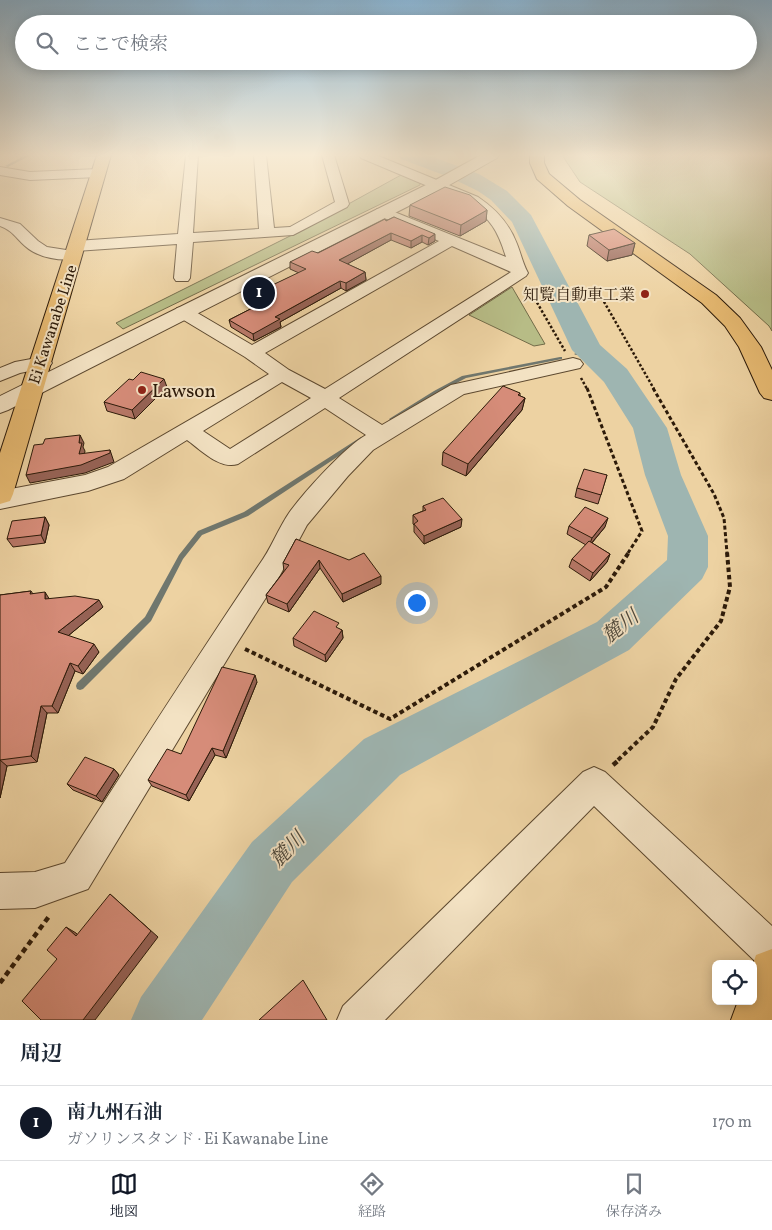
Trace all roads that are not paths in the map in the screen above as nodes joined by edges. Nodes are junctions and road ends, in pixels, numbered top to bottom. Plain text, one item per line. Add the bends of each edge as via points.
1 (89, 203) edge
2 (187, 203) edge
3 (264, 203) edge
4 (342, 203) edge
5 (401, 203) edge
6 (477, 203) edge
7 (576, 203) edge
8 (382, 212) junction
9 (0, 222) edge
10 (267, 232) junction
11 (184, 238) junction
12 (451, 240) junction
13 (75, 251) junction
14 (519, 270) junction
15 (182, 278) dead end
16 (183, 312) junction
17 (252, 353) junction
18 (42, 363) junction
19 (573, 364) road end
20 (282, 374) junction
21 (0, 375) edge
22 (31, 388) junction
23 (772, 393) edge
24 (326, 398) junction
25 (0, 405) edge
26 (188, 430) junction
27 (382, 435) junction
28 (0, 494) edge
29 (0, 500) edge
30 (0, 891) edge
31 (772, 952) edge
32 (772, 971) edge
33 (357, 1020) edge
34 (754, 1020) edge

1 - 13 main road, Ei Kawanabe Line
2 - 11 street
3 - 10 street
4 - 10 street via 293,230
5 - 8 street
6 - 14 street via 497,218
7 - 23 main road via 702,294 733,322 750,347
8 - 12 street
8 - 16 street
9 - 13 street via 14,224 38,248 60,255
10 - 11 street
11 - 13 street
11 - 15 street
12 - 14 street
12 - 17 street
13 - 18 main road, Ei Kawanabe Line
14 - 24 street
16 - 17 street
16 - 22 street
17 - 20 street
18 - 21 street via 15,368
18 - 22 main road, Ei Kawanabe Line
19 - 27 street via 458,389
20 - 24 street
20 - 26 street
22 - 25 street
22 - 28 main road, Ei Kawanabe Line
24 - 26 street via 230,459
24 - 27 street
26 - 29 street via 116,473 88,483
27 - 30 street via 366,445 340,470 298,519 270,570 76,877 35,890
31 - 33 street via 594,783
32 - 34 main road

